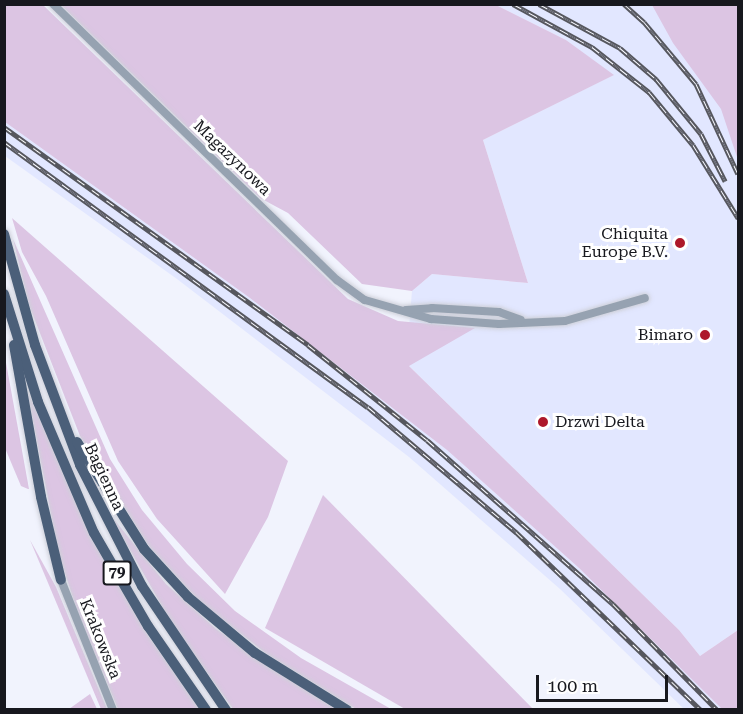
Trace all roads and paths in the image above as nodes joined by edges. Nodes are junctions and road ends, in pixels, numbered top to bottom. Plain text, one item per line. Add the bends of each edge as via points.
1 (52, 4) edge
2 (4, 234) edge
3 (4, 294) edge
4 (645, 298) dead end
5 (14, 329) junction
6 (56, 406) junction
7 (61, 580) joint
8 (113, 710) edge
9 (206, 710) edge
10 (226, 710) edge
11 (347, 710) edge

1 - 4 street, Magazynowa via 344,288 377,305 403,311 432,308 499,312 523,320 548,322 565,321
2 - 6 main road, Bagienna / 79 via 18,292
3 - 5 main road, Bagienna / 79
5 - 7 main road via 14,354
5 - 9 main road, Bagienna / 79 via 38,402 94,533 148,626
6 - 10 main road, Bagienna / 79 via 117,541 160,615
6 - 11 main road via 144,549 188,597 245,645
7 - 8 street, Krakowska

